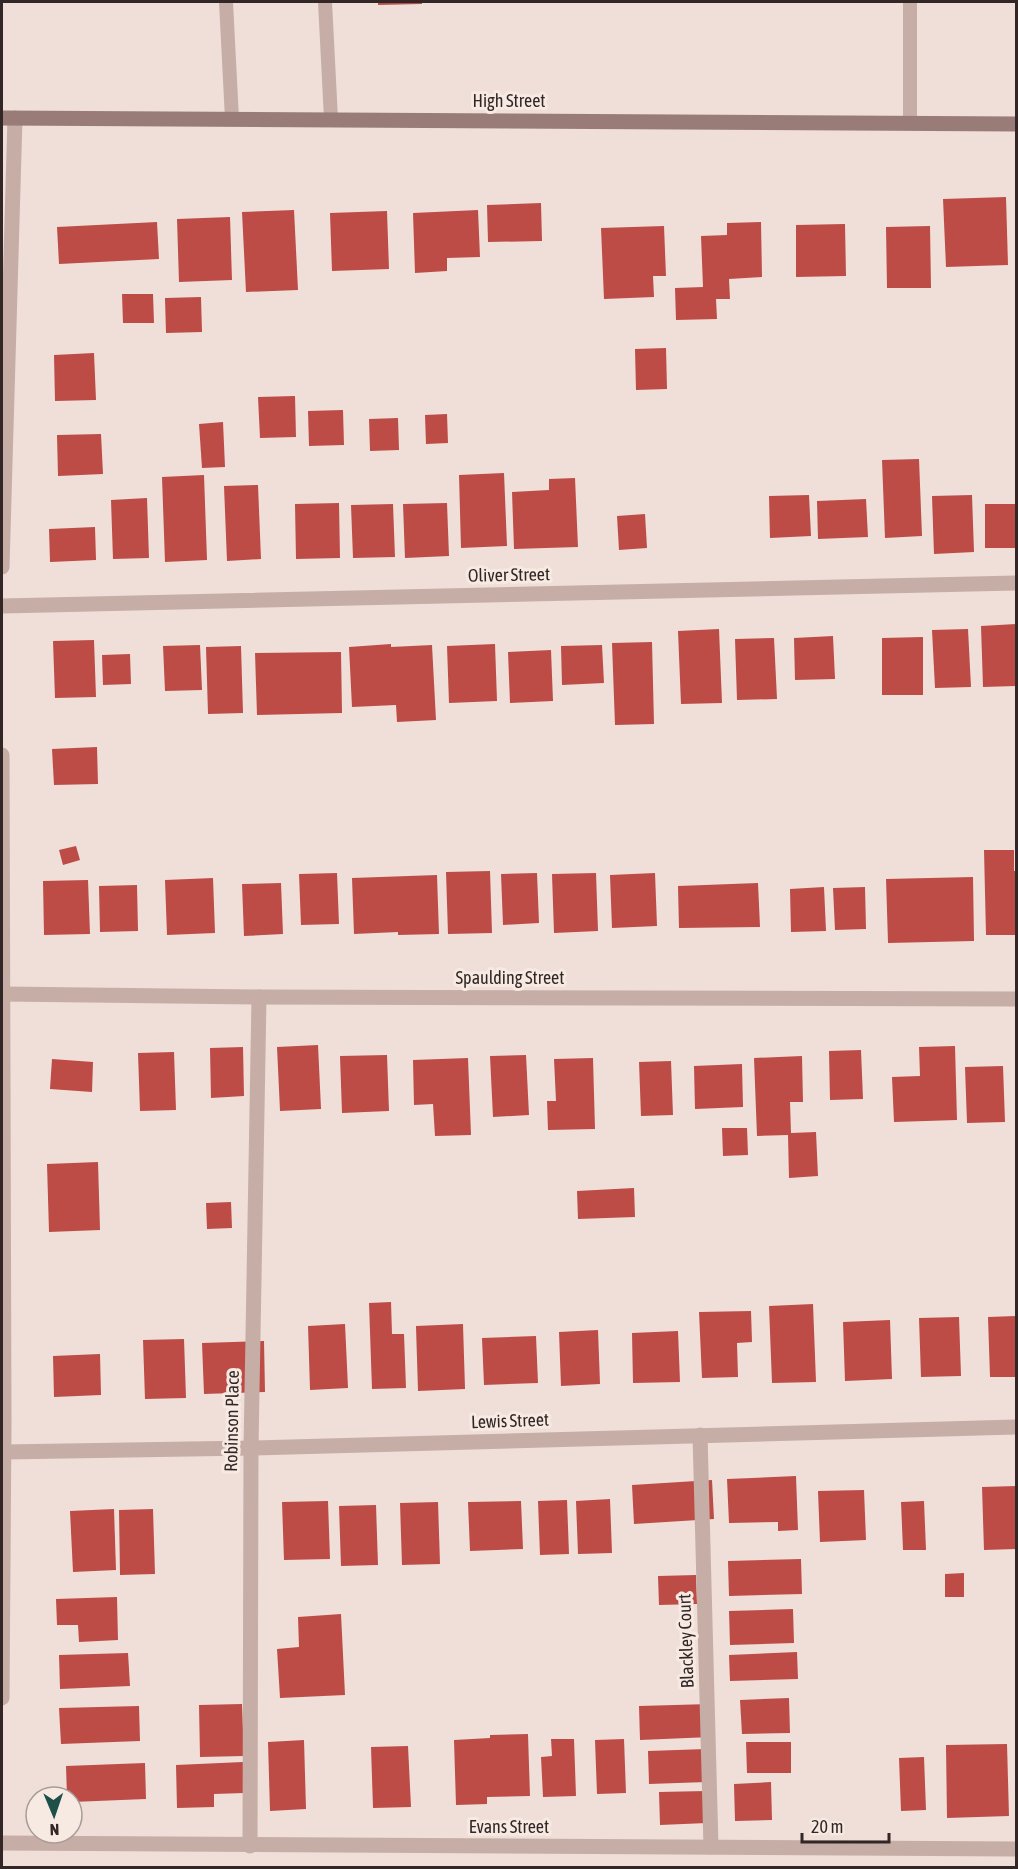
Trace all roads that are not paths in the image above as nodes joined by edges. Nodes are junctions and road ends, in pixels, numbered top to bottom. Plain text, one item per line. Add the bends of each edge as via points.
1 (226, 2) edge
2 (325, 2) edge
3 (910, 2) edge
4 (8, 118) edge
5 (232, 119) junction
6 (331, 119) junction
7 (910, 123) junction
8 (1017, 124) edge
9 (2, 567) edge
10 (1017, 584) edge
11 (2, 606) edge
12 (2, 755) edge
13 (3, 994) junction
14 (259, 998) junction
15 (1017, 999) edge
16 (1017, 1427) edge
17 (700, 1435) junction
18 (251, 1448) junction
19 (4, 1452) junction
20 (2, 1698) edge
21 (2, 1843) edge
22 (250, 1846) junction
23 (711, 1847) junction
24 (1017, 1849) edge

1 - 5 lane
2 - 6 lane
3 - 7 lane
4 - 5 main road, High Street
4 - 9 street
5 - 6 main road, High Street
6 - 7 main road, High Street
7 - 8 main road, High Street
10 - 11 street, Oliver Street
12 - 13 street
13 - 14 street, Spaulding Street
13 - 19 street
14 - 15 street, Spaulding Street
14 - 18 street, Robinson Place
16 - 17 street, Lewis Street
17 - 18 street, Lewis Street
17 - 23 street, Blackley Court
18 - 19 street, Lewis Street
18 - 22 street, Robinson Place
19 - 20 street
21 - 22 street, Evans Street
22 - 23 street, Evans Street
23 - 24 street, Evans Street

